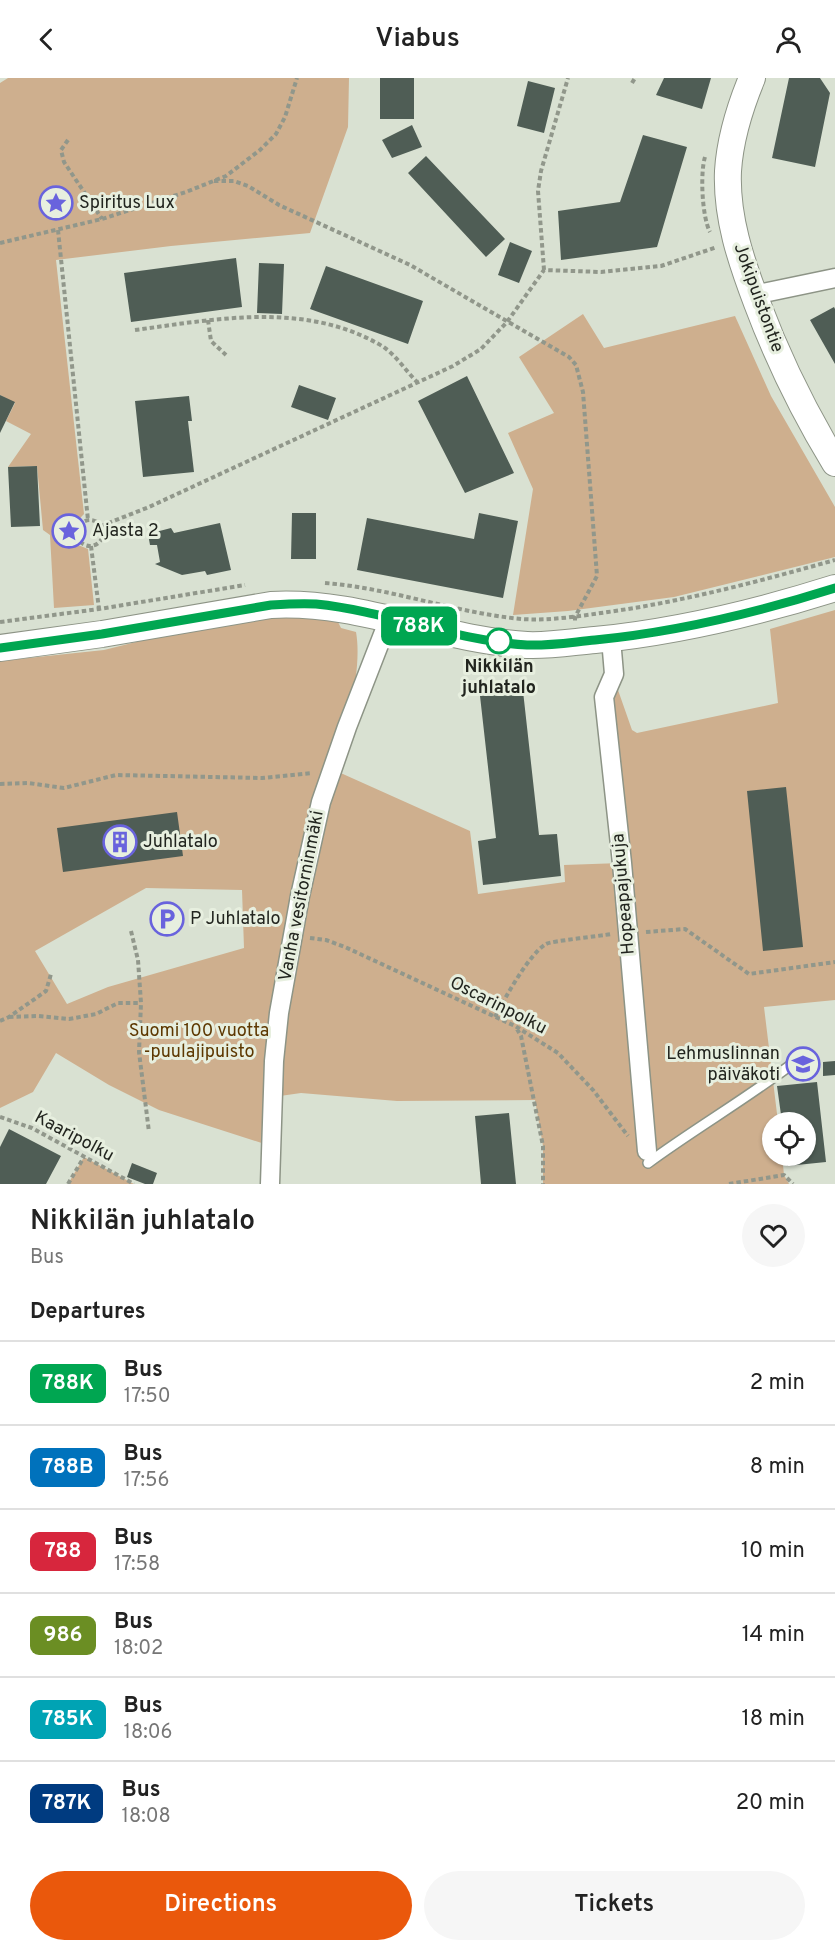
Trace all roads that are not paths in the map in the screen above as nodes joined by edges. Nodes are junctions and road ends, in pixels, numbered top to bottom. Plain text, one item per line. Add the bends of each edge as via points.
1 (750, 81) edge
2 (835, 278) edge
3 (754, 295) junction
4 (835, 463) edge
5 (835, 588) edge
6 (389, 619) junction
7 (611, 639) junction
8 (0, 648) edge
9 (800, 1058) dead end
10 (647, 1157) joint
11 (270, 1184) edge

1 - 3 street, Jokipuistontie via 731,142 728,172 740,259
2 - 3 street
3 - 4 street, Jokipuistontie via 795,393
5 - 7 street via 708,623
6 - 7 street via 527,645
6 - 8 street via 317,604 271,605
6 - 11 street, Vanha vesitorninmäki via 321,802 292,936 274,1061
7 - 10 street, Hopeapajukuja via 614,674 604,697
9 - 10 lane via 769,1082

